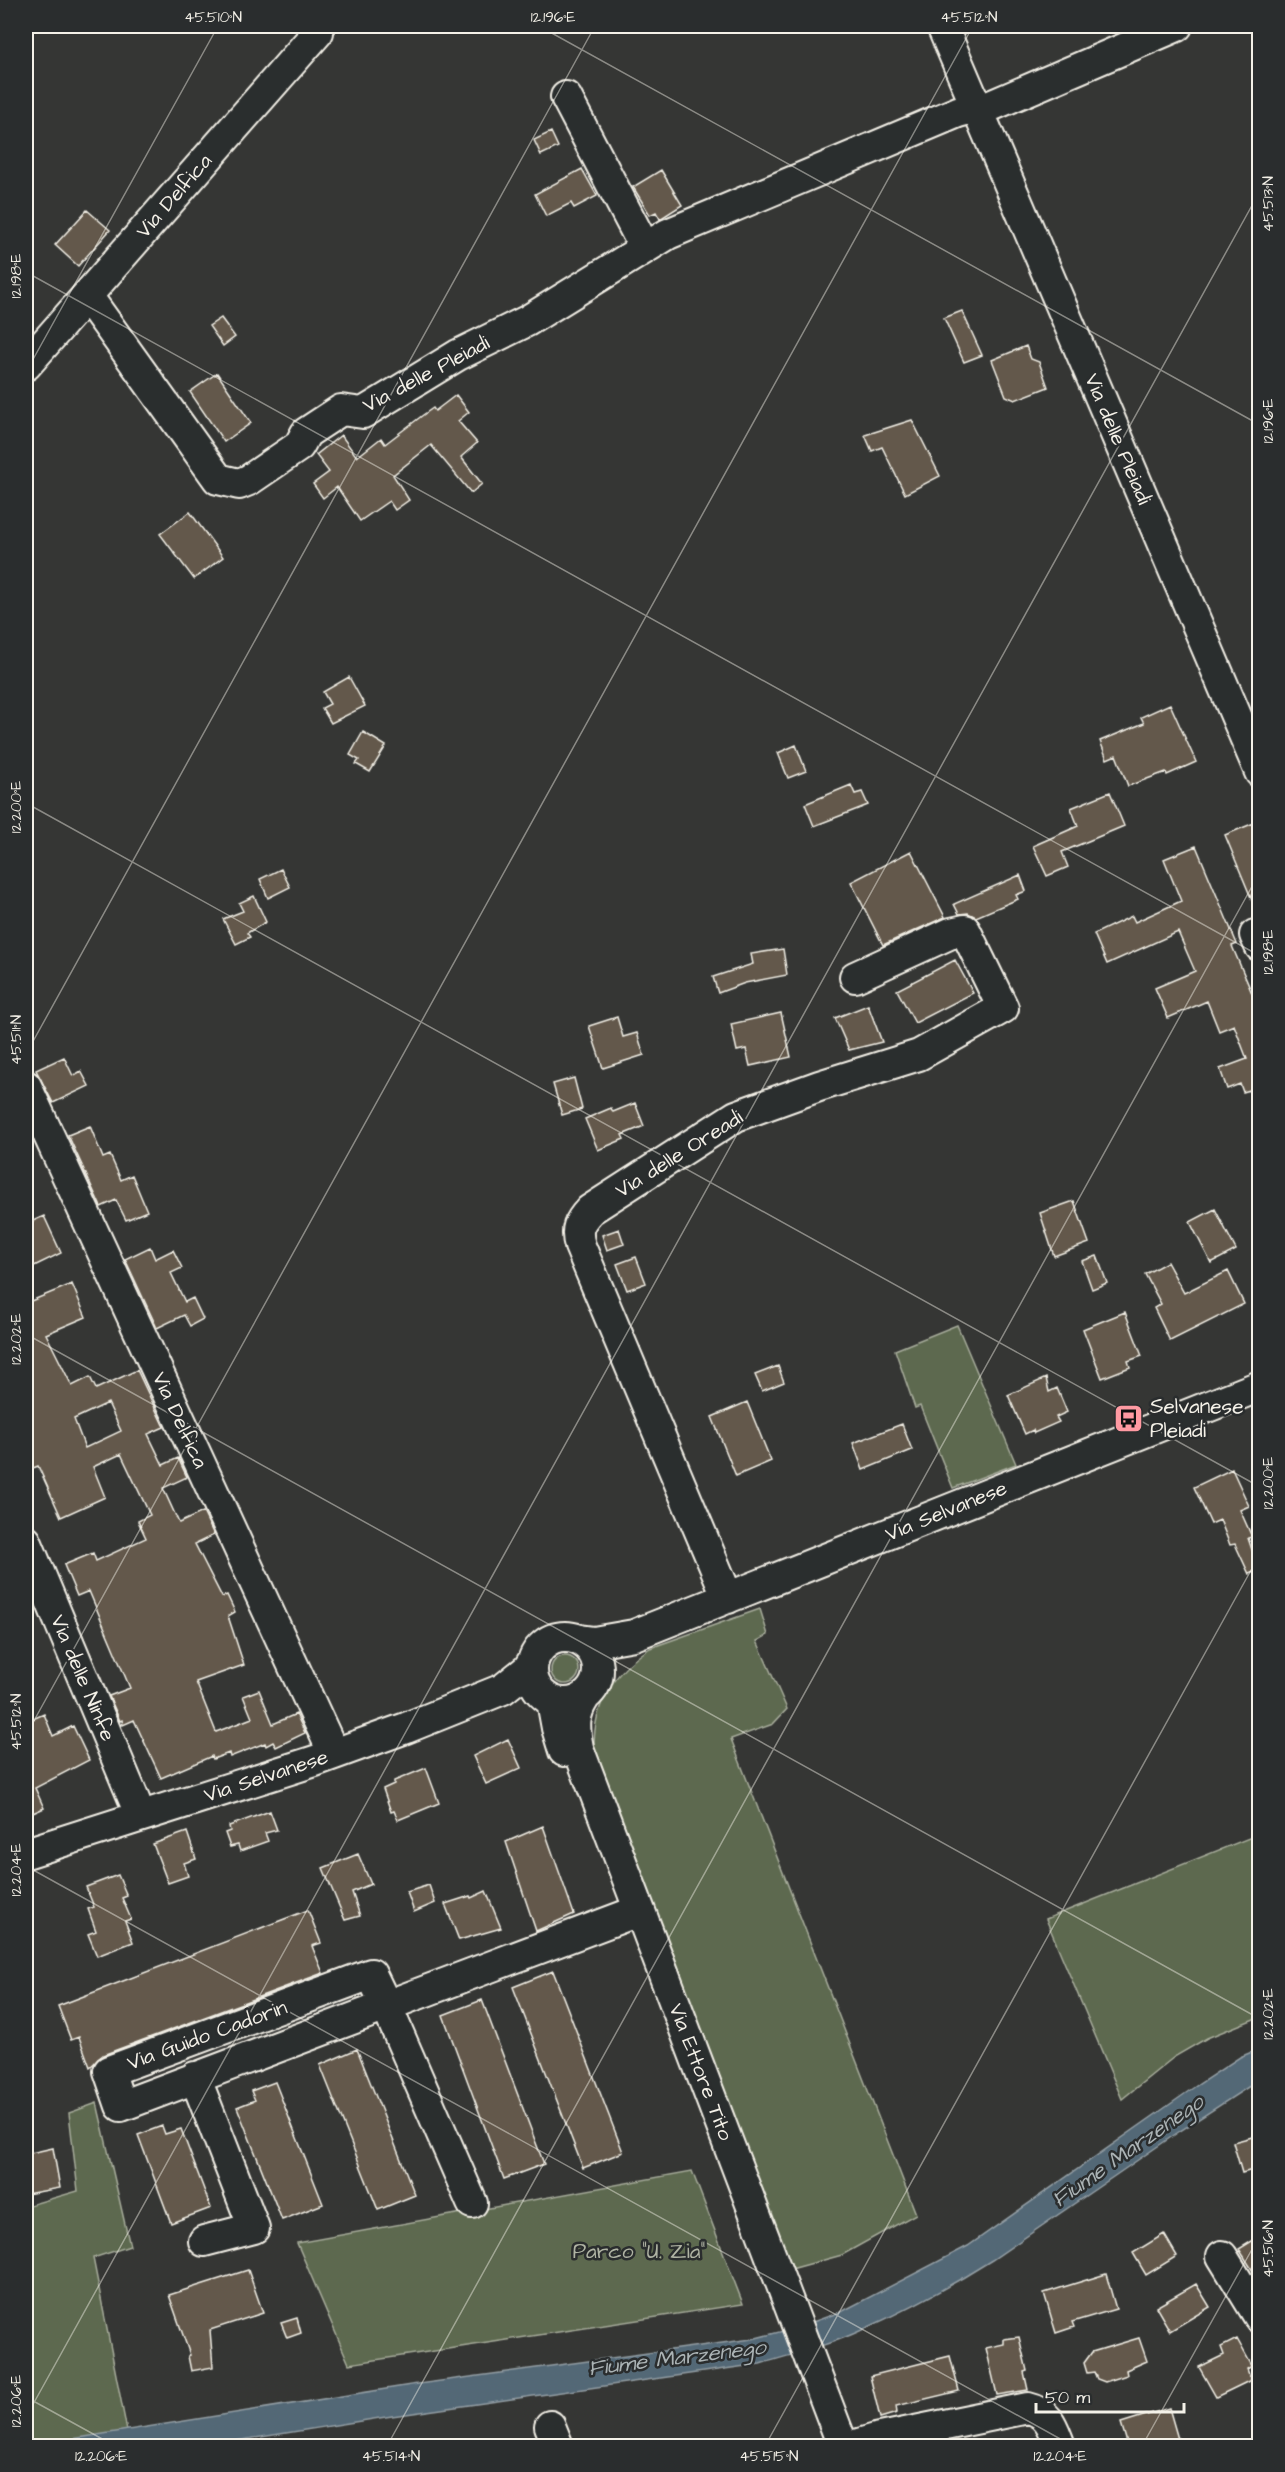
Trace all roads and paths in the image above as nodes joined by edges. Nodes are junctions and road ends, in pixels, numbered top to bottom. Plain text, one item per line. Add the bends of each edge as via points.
1 (317, 26) edge
2 (942, 26) edge
3 (1177, 26) edge
4 (566, 98) dead end
5 (976, 107) junction
6 (645, 248) junction
7 (87, 296) junction
8 (26, 365) edge
9 (1260, 772) edge
10 (855, 978) dead end
11 (26, 1086) edge
12 (1260, 1386) edge
13 (26, 1540) edge
14 (728, 1598) junction
15 (634, 1635) junction
16 (579, 1640) junction
17 (541, 1684) junction
18 (591, 1686) junction
19 (334, 1754) junction
20 (139, 1817) junction
21 (26, 1853) edge
22 (633, 1913) junction
23 (386, 2005) junction
24 (195, 2077) junction
25 (472, 2203) dead end
26 (204, 2241) dead end
27 (1222, 2256) dead end
28 (1260, 2318) edge
29 (807, 2371) junction
30 (829, 2446) edge
31 (843, 2446) edge
32 (852, 2446) edge
33 (1060, 2446) edge

1 - 7 street, Via Delfica via 318,32
2 - 5 street, Via delle Pleiadi
3 - 5 street, Via delle Pleiadi via 988,107
4 - 6 street
5 - 6 street, Via delle Pleiadi via 668,234
5 - 9 street, Via delle Pleiadi
6 - 7 street, Via delle Pleiadi via 527,321 458,355 363,413 341,410 306,433 299,446 239,484 218,479
7 - 8 street, Via Delfica
10 - 14 street, Via delle Oreadi via 965,930 1003,1008 919,1055 736,1116 590,1210 579,1221 576,1233
11 - 19 street, Via Delfica
12 - 14 street, Via Selvanese
13 - 20 street, Via delle Ninfe
14 - 15 street, Via Selvanese
15 - 16 street, Via Selvanese via 605,1641
15 - 18 street, Via Selvanese via 606,1659
16 - 17 street via 570,1637 543,1645
16 - 18 street via 596,1658
17 - 18 street via 563,1704
17 - 19 street, Via Selvanese via 528,1669 503,1689
17 - 22 street, Via Ettore Tito via 563,1748
18 - 22 street, Via Ettore Tito via 574,1717 574,1731
19 - 20 street, Via Selvanese
20 - 21 street, Via Selvanese
22 - 23 street, Via Guido Cadorin
22 - 29 street, Via Ettore Tito
23 - 24 street, Via Guido Cadorin
23 - 24 street, Via Guido Cadorin via 371,1974 109,2071 121,2106
23 - 25 street, Via Guido Cadorin
24 - 26 street via 254,2228
27 - 28 street
29 - 30 street, Via Ettore Tito
29 - 31 street, Via Ettore Tito
32 - 33 street via 1028,2408 1050,2419

